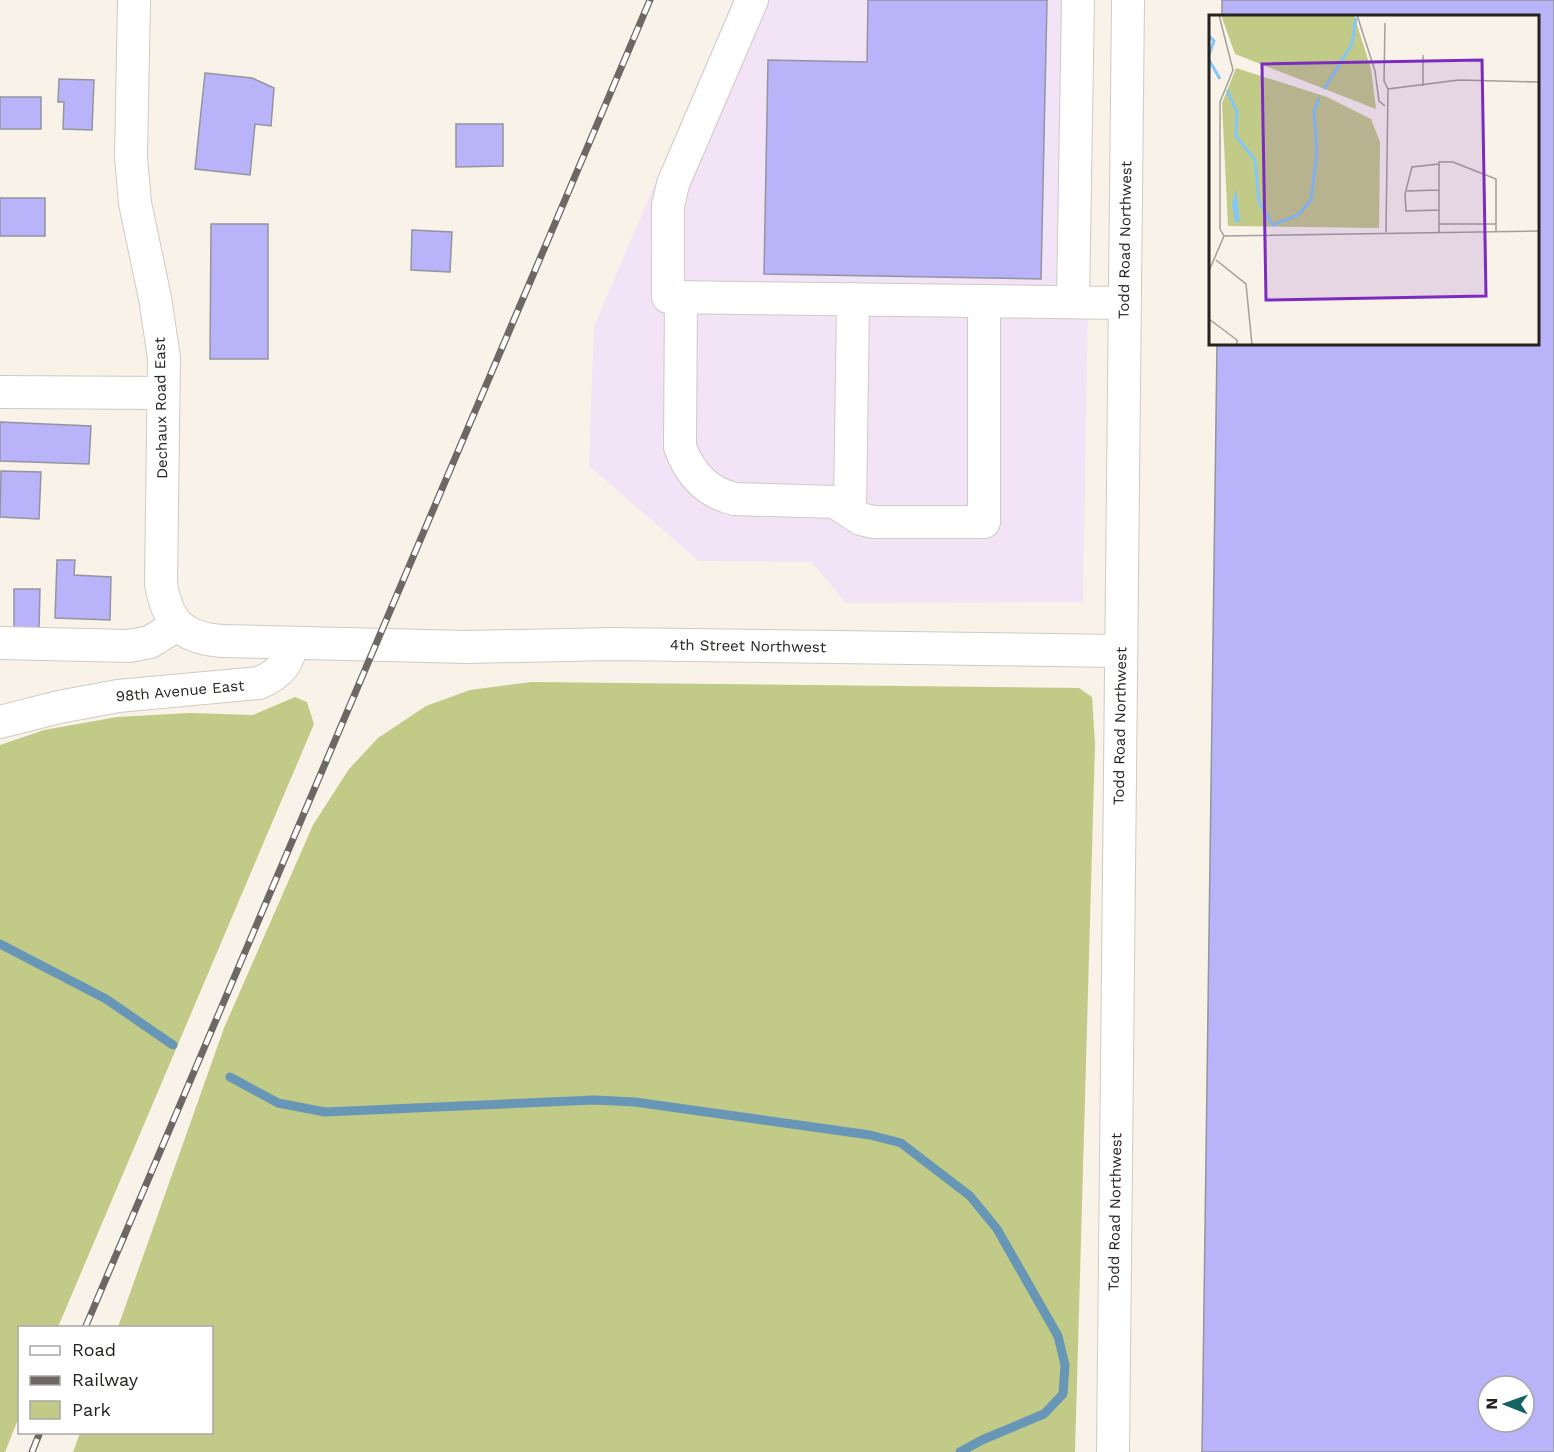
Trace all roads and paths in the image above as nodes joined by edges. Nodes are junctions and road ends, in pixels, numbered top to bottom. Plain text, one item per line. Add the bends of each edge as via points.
1 (134, 0) edge
2 (752, 0) edge
3 (1078, 0) edge
4 (1128, 0) edge
5 (681, 297) junction
6 (853, 299) junction
7 (984, 301) junction
8 (1073, 302) junction
9 (1124, 303) junction
10 (0, 392) edge
11 (163, 393) junction
12 (850, 512) junction
13 (177, 625) junction
14 (0, 643) edge
15 (291, 643) junction
16 (1121, 651) junction
17 (0, 722) edge
18 (1113, 1452) edge

1 - 11 street, Dechaux Road East via 131,157 135,203 161,332
2 - 5 street via 673,184 668,206 668,297
3 - 8 street
4 - 9 street, Todd Road Northwest
5 - 6 street
5 - 12 street via 680,447 696,477 722,496 735,499 835,502
6 - 7 street
6 - 12 street
7 - 8 street
7 - 12 street via 984,522 873,522
8 - 9 street
9 - 16 street, Todd Road Northwest
10 - 11 street
11 - 13 street, Dechaux Road East via 161,583 168,611
13 - 14 street via 150,642 129,646
13 - 15 street via 208,640
15 - 16 street, 4th Street Northwest
15 - 17 street, 98th Avenue East via 286,664 259,683 118,696
16 - 18 street, Todd Road Northwest

